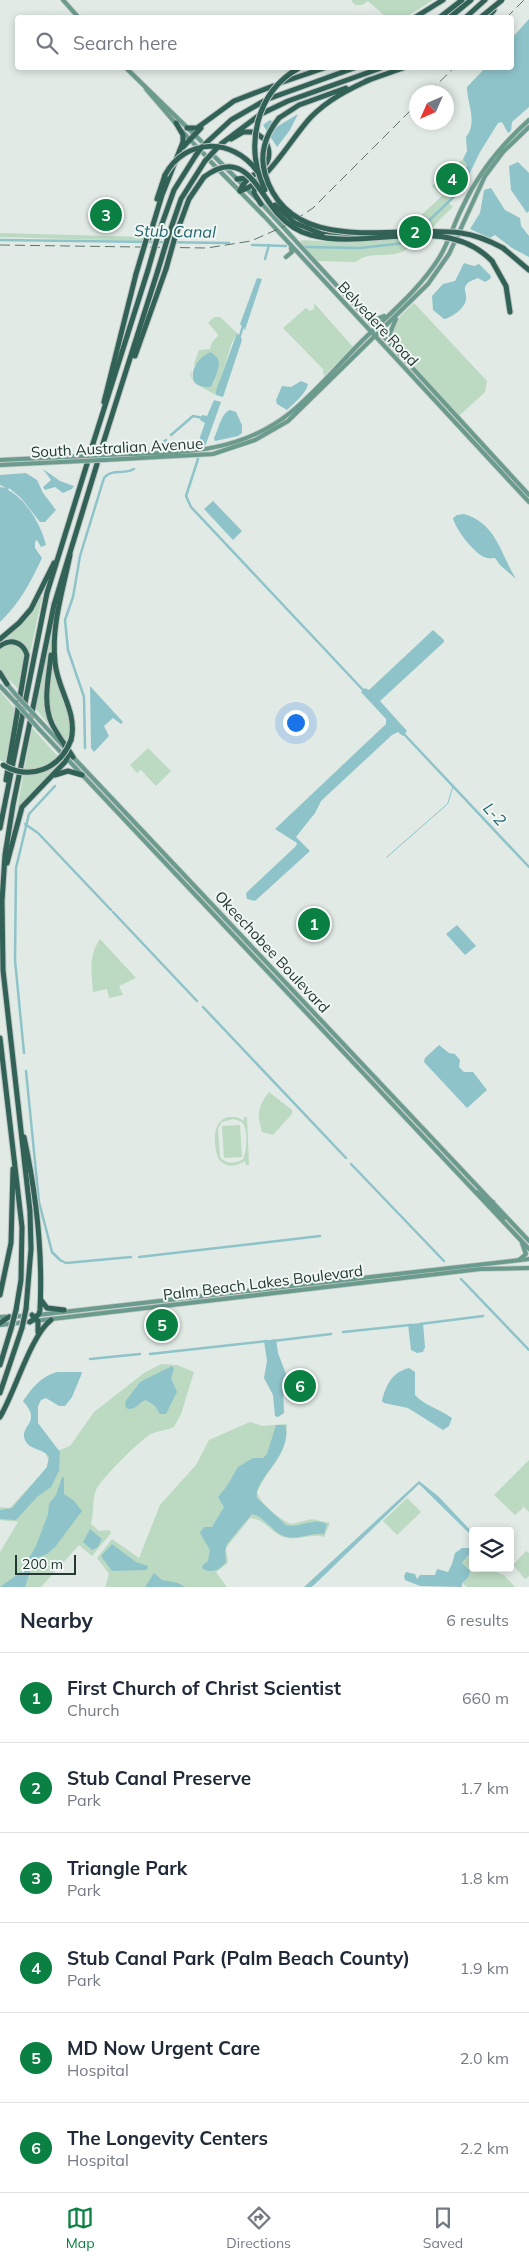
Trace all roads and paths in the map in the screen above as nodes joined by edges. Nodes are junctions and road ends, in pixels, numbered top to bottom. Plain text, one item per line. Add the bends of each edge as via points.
1 (63, 0) edge
2 (444, 0) edge
3 (462, 0) edge
4 (471, 0) edge
5 (485, 0) edge
6 (502, 0) edge
7 (494, 10) dead end
8 (76, 15) edge
9 (419, 15) edge
10 (425, 15) edge
11 (444, 15) edge
12 (454, 15) edge
13 (468, 15) edge
14 (484, 15) edge
15 (490, 15) edge
16 (128, 70) edge
17 (296, 70) edge
18 (318, 70) edge
19 (340, 70) edge
20 (348, 70) edge
21 (374, 70) edge
22 (398, 70) edge
23 (330, 76) junction
24 (369, 80) junction
25 (143, 85) junction
26 (216, 114) junction
27 (529, 120) edge
28 (176, 123) junction
29 (529, 127) edge
30 (187, 128) junction
31 (192, 137) junction
32 (196, 146) dead end
33 (220, 146) junction
34 (205, 151) junction
35 (180, 152) junction
36 (216, 157) dead end
37 (261, 170) junction
38 (237, 179) junction
39 (256, 182) junction
40 (242, 184) junction
41 (247, 189) junction
42 (240, 191) junction
43 (261, 204) junction
44 (373, 233) junction
45 (148, 237) junction
46 (357, 238) junction
47 (289, 243) junction
48 (286, 257) dead end
49 (529, 270) edge
50 (392, 311) junction
51 (401, 311) junction
52 (510, 312) dead end
53 (364, 317) junction
54 (375, 328) junction
55 (370, 332) junction
56 (379, 333) junction
57 (375, 337) junction
58 (398, 353) junction
59 (121, 388) junction
60 (101, 420) junction
61 (90, 453) dead end
62 (103, 456) junction
63 (0, 460) edge
64 (84, 461) junction
65 (97, 464) dead end
66 (0, 465) edge
67 (529, 495) edge
68 (529, 502) edge
69 (75, 532) junction
70 (56, 560) junction
71 (54, 636) junction
72 (0, 638) edge
73 (0, 646) edge
74 (0, 675) edge
75 (7, 684) joint
76 (0, 686) edge
77 (66, 750) junction
78 (73, 757) junction
79 (67, 759) junction
80 (2, 763) edge
81 (82, 775) junction
82 (48, 780) junction
83 (107, 802) junction
84 (3, 809) junction
85 (128, 817) junction
86 (124, 821) junction
87 (0, 828) edge
88 (141, 830) junction
89 (4, 868) junction
90 (192, 893) junction
91 (211, 904) junction
92 (207, 908) junction
93 (223, 916) junction
94 (0, 1038) edge
95 (20, 1127) junction
96 (416, 1128) junction
97 (439, 1145) junction
98 (438, 1152) junction
99 (14, 1156) junction
100 (461, 1168) junction
101 (473, 1190) junction
102 (493, 1202) junction
103 (488, 1205) junction
104 (514, 1225) junction
105 (522, 1241) junction
106 (529, 1241) edge
107 (529, 1249) edge
108 (529, 1259) edge
109 (519, 1260) junction
110 (487, 1264) junction
111 (480, 1269) junction
112 (527, 1269) edge
113 (0, 1295) edge
114 (41, 1298) junction
115 (114, 1306) junction
116 (101, 1307) junction
117 (64, 1310) junction
118 (104, 1313) junction
119 (76, 1316) junction
120 (9, 1317) joint
121 (36, 1317) junction
122 (51, 1320) junction
123 (0, 1321) edge
124 (30, 1322) joint
125 (9, 1327) junction
126 (38, 1333) junction
127 (0, 1365) edge
128 (0, 1393) edge
129 (0, 1417) edge

1 - 8 main road
2 - 9 highway
2 - 10 highway
3 - 11 highway
4 - 12 highway
5 - 13 highway
6 - 14 highway, bridge
7 - 15 highway
16 - 25 main road, Belvedere Road
17 - 46 highway, bridge via 275,87 260,115 255,147 261,181 275,205 298,225 322,234
18 - 26 highway via 237,99
19 - 23 highway
20 - 23 highway
21 - 33 highway via 288,101 259,115
22 - 24 highway
23 - 34 highway via 266,100 236,116 210,138
24 - 39 highway via 319,110
24 - 44 highway, bridge via 299,105 279,118 268,135 263,156 268,183 280,202 297,217 335,231
25 - 28 main road, Belvedere Road
25 - 30 main road, Belvedere Road
26 - 30 highway via 197,128
26 - 31 highway
27 - 50 main road, South Australian Avenue via 486,165 434,267
28 - 31 main road, Belvedere Road
28 - 35 highway via 183,138
29 - 51 main road, South Australian Avenue via 489,169 441,268
30 - 31 main road, Belvedere Road
31 - 32 main road, Belvedere Road
31 - 34 main road, Belvedere Road
31 - 35 highway
33 - 34 highway, bridge
33 - 37 highway via 241,133 255,133 265,140 269,156
34 - 42 main road, Belvedere Road
34 - 59 highway, bridge via 168,237
34 - 60 highway, bridge via 196,155 174,190
35 - 45 highway
36 - 38 main road, Belvedere Road
37 - 38 highway via 245,179
37 - 40 highway
38 - 40 main road, Belvedere Road
39 - 41 highway
39 - 43 highway via 253,192
40 - 41 main road, Belvedere Road
40 - 42 highway
41 - 42 highway
41 - 43 main road, Belvedere Road
42 - 47 main road, Belvedere Road
43 - 53 main road, Belvedere Road
44 - 45 highway, bridge via 328,233 300,222 276,201 249,162 224,147 209,146 190,150 175,162 166,176
44 - 49 highway, bridge via 455,232 484,239 503,248
45 - 60 highway, bridge
46 - 52 highway, bridge via 446,237 471,245 492,261 506,286
46 - 59 highway, bridge via 323,238 296,228 279,216 254,180 243,171 222,168 204,177 189,199 131,368
47 - 48 main road via 292,252
47 - 55 main road, Belvedere Road
50 - 53 main road via 378,319
50 - 54 main road, South Australian Avenue
51 - 56 main road, South Australian Avenue
51 - 58 main road via 390,334
53 - 54 main road, Belvedere Road
54 - 55 main road, South Australian Avenue
54 - 56 main road, Belvedere Road
55 - 57 main road, Belvedere Road
55 - 62 main road, South Australian Avenue via 290,413 242,441 196,451
56 - 57 main road, South Australian Avenue
56 - 58 main road, Belvedere Road
57 - 62 main road, South Australian Avenue via 299,412 255,440 205,455
57 - 68 main road, Belvedere Road
58 - 67 main road, Belvedere Road
59 - 62 highway
60 - 61 highway
62 - 64 main road, South Australian Avenue, bridge
63 - 64 main road, South Australian Avenue
64 - 66 main road, South Australian Avenue
64 - 70 highway
65 - 69 highway
69 - 71 highway
69 - 89 highway via 49,627
70 - 72 highway via 31,609
70 - 84 highway
71 - 78 highway via 48,708 53,725
71 - 80 highway, bridge via 55,664 73,725 71,740 60,760 46,769 22,772
73 - 84 highway via 8,641 18,643 28,659 12,739
74 - 75 highway
75 - 77 main road, Okeechobee Boulevard, bridge
76 - 79 main road, Okeechobee Boulevard, bridge
77 - 78 main road, Okeechobee Boulevard
77 - 79 highway
78 - 85 main road, Okeechobee Boulevard
79 - 81 main road, Okeechobee Boulevard
79 - 82 highway
81 - 82 highway via 64,771
81 - 83 main road, Okeechobee Boulevard
82 - 89 highway via 22,807
83 - 85 main road
83 - 86 main road, Okeechobee Boulevard
84 - 87 highway
85 - 88 main road, Okeechobee Boulevard
86 - 88 main road
86 - 90 main road, Okeechobee Boulevard
88 - 91 main road, Okeechobee Boulevard
89 - 95 highway via 2,962
90 - 91 main road
90 - 92 main road, Okeechobee Boulevard
91 - 93 main road, Okeechobee Boulevard
92 - 93 main road
92 - 96 main road, Okeechobee Boulevard
93 - 97 main road, Okeechobee Boulevard
94 - 99 highway
95 - 114 highway via 29,1158 36,1214
95 - 128 highway, bridge via 30,1211 31,1256 22,1328
96 - 97 main road via 434,1145
96 - 98 main road, Okeechobee Boulevard
97 - 100 main road, Okeechobee Boulevard
98 - 100 main road
98 - 101 main road, Okeechobee Boulevard
99 - 113 highway via 12,1243
99 - 125 highway, bridge via 22,1254 16,1310
100 - 102 main road, Okeechobee Boulevard
101 - 102 main road via 488,1202
101 - 103 main road, Okeechobee Boulevard
102 - 104 main road, Okeechobee Boulevard
103 - 104 main road
103 - 105 main road, Okeechobee Boulevard
104 - 106 main road, Okeechobee Boulevard
105 - 107 main road, Okeechobee Boulevard
105 - 109 main road via 526,1254
108 - 109 main road, Palm Beach Lakes Boulevard
109 - 110 main road, Palm Beach Lakes Boulevard
110 - 111 main road
110 - 115 main road, Palm Beach Lakes Boulevard
111 - 112 main road, Palm Beach Lakes Boulevard
111 - 118 main road, Palm Beach Lakes Boulevard
114 - 117 highway via 47,1308
114 - 121 highway
115 - 116 main road, Palm Beach Lakes Boulevard
115 - 118 main road
116 - 117 main road, Palm Beach Lakes Boulevard
116 - 119 main road via 98,1311
117 - 121 main road, Palm Beach Lakes Boulevard
118 - 119 main road, Palm Beach Lakes Boulevard
119 - 122 main road, Palm Beach Lakes Boulevard
120 - 121 main road, Palm Beach Lakes Boulevard
120 - 123 highway
121 - 122 main road, Palm Beach Lakes Boulevard
121 - 124 highway
121 - 126 highway
122 - 126 highway
123 - 125 highway
124 - 125 main road
125 - 127 highway
126 - 129 highway

